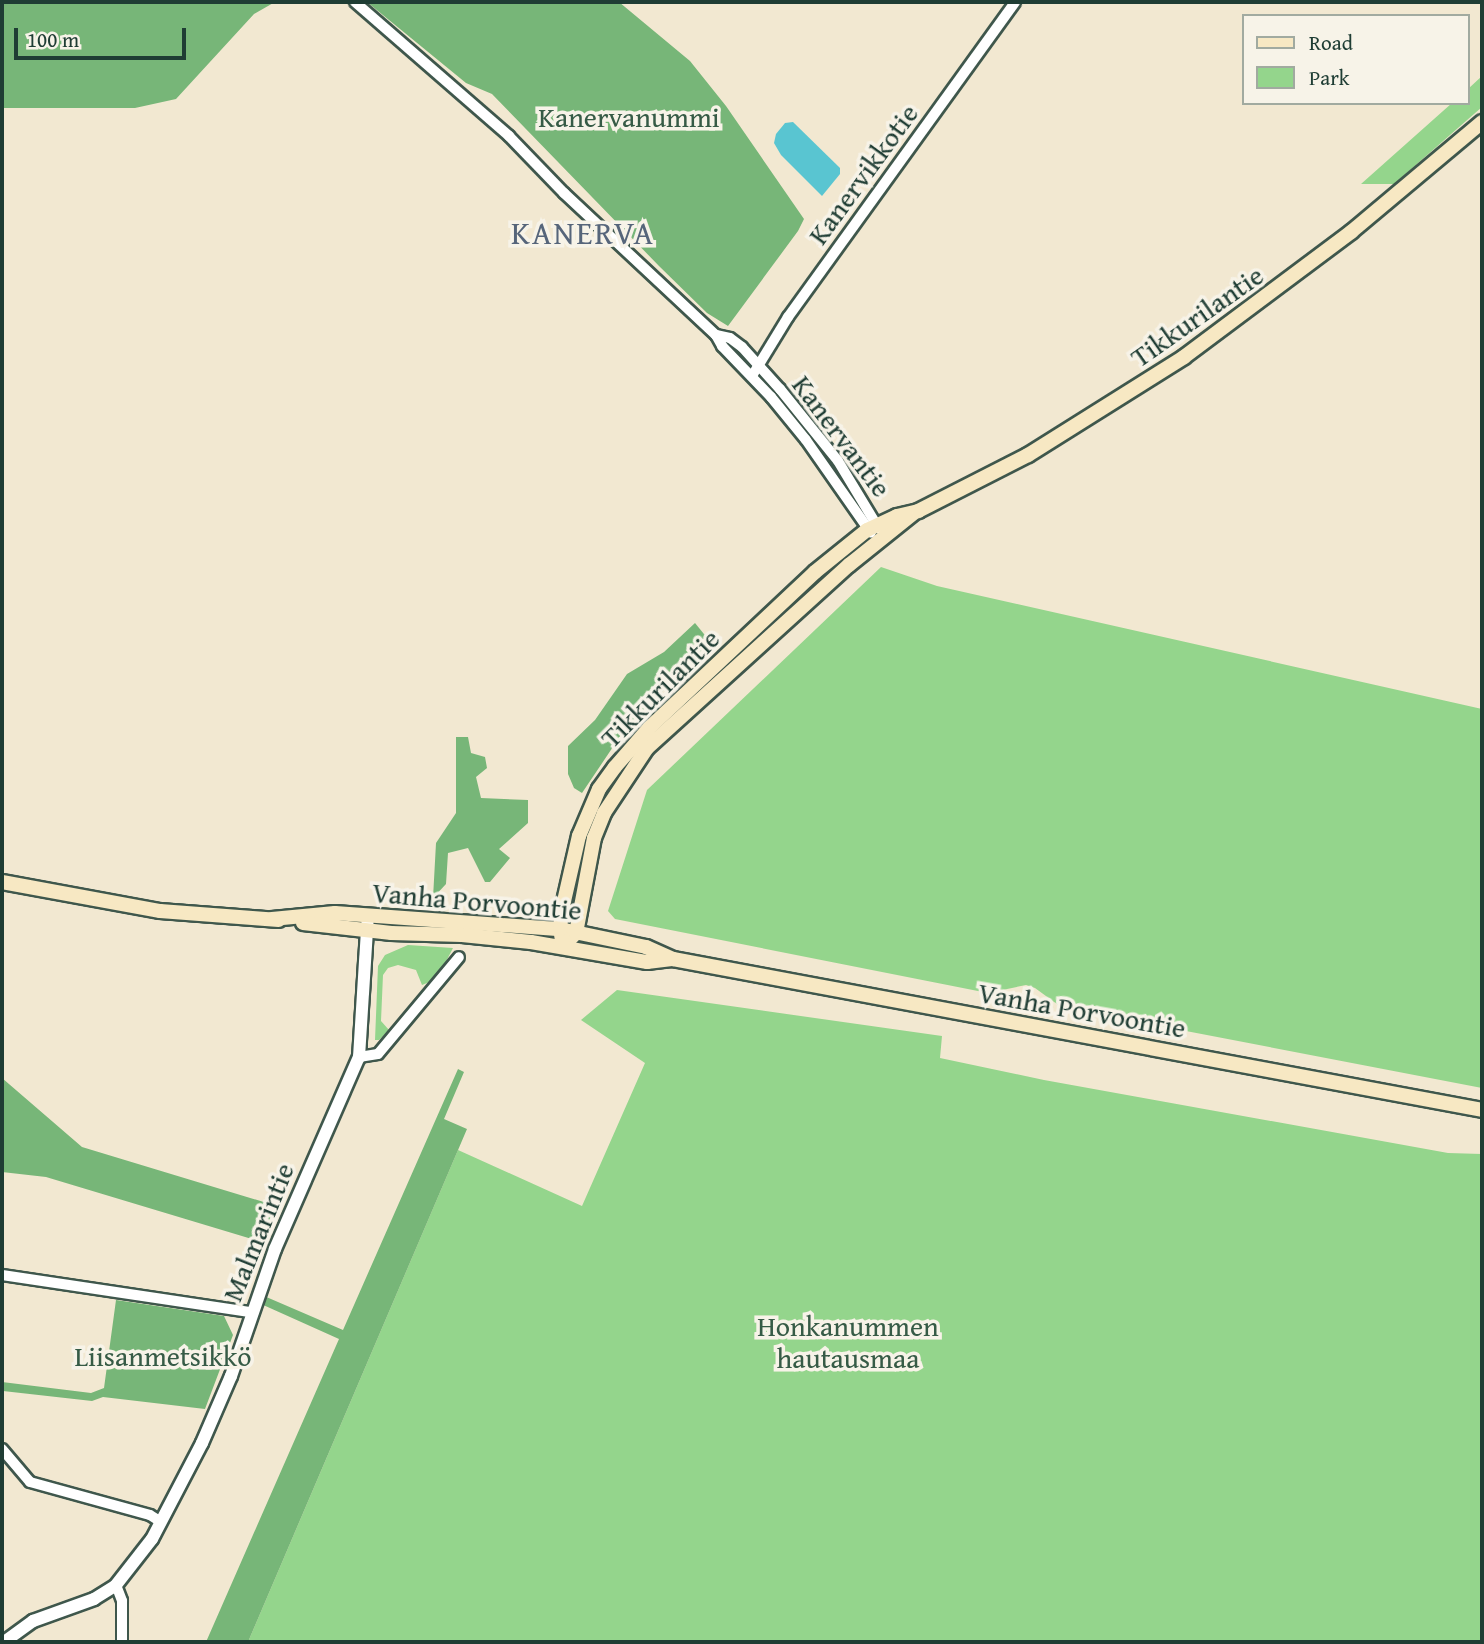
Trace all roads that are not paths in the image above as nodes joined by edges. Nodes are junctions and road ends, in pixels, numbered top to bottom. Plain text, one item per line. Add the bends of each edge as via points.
1 (355, 2) edge
2 (1015, 2) edge
3 (1482, 122) edge
4 (716, 335) junction
5 (759, 364) junction
6 (751, 376) junction
7 (875, 531) junction
8 (2, 882) edge
9 (367, 923) junction
10 (560, 929) junction
11 (576, 933) junction
12 (563, 947) junction
13 (459, 957) dead end
14 (673, 959) junction
15 (359, 1057) junction
16 (1482, 1110) edge
17 (2, 1275) edge
18 (251, 1312) junction
19 (2, 1449) edge
20 (161, 1522) junction
21 (116, 1585) junction
22 (4, 1642) edge
23 (122, 1642) edge

1 - 4 street, Kanervantie via 499,128
2 - 5 street, Kanervikkotie via 794,308
3 - 7 main road, Tikkurilantie via 1351,232 1184,357 1028,456 915,513 897,516
4 - 5 street, Kanervantie via 730,338
4 - 6 street, Kanervantie
5 - 6 street, Kanervikkotie
5 - 7 street, Kanervantie via 838,461
6 - 7 street, Kanervantie
7 - 10 main road, Tikkurilantie via 836,553 649,727 615,767 599,789 579,835
7 - 11 main road, Tikkurilantie via 641,756 613,796 594,838
8 - 9 main road, Vanha Porvoontie via 160,911
9 - 10 main road, Vanha Porvoontie
9 - 12 main road, Vanha Porvoontie
9 - 15 street, Malmarintie
10 - 11 main road, Vanha Porvoontie
10 - 12 main road, Tikkurilantie
11 - 12 main road
11 - 14 main road, Vanha Porvoontie via 646,947
12 - 14 main road, Vanha Porvoontie via 648,962
13 - 15 street via 378,1054
14 - 16 main road, Vanha Porvoontie
15 - 18 street, Malmarintie
17 - 18 street
18 - 20 street, Malmarintie via 215,1416
19 - 20 street via 30,1482
20 - 21 street, Malmarintie
21 - 22 street, Malmarintie via 94,1599 33,1621
21 - 23 street via 122,1601

